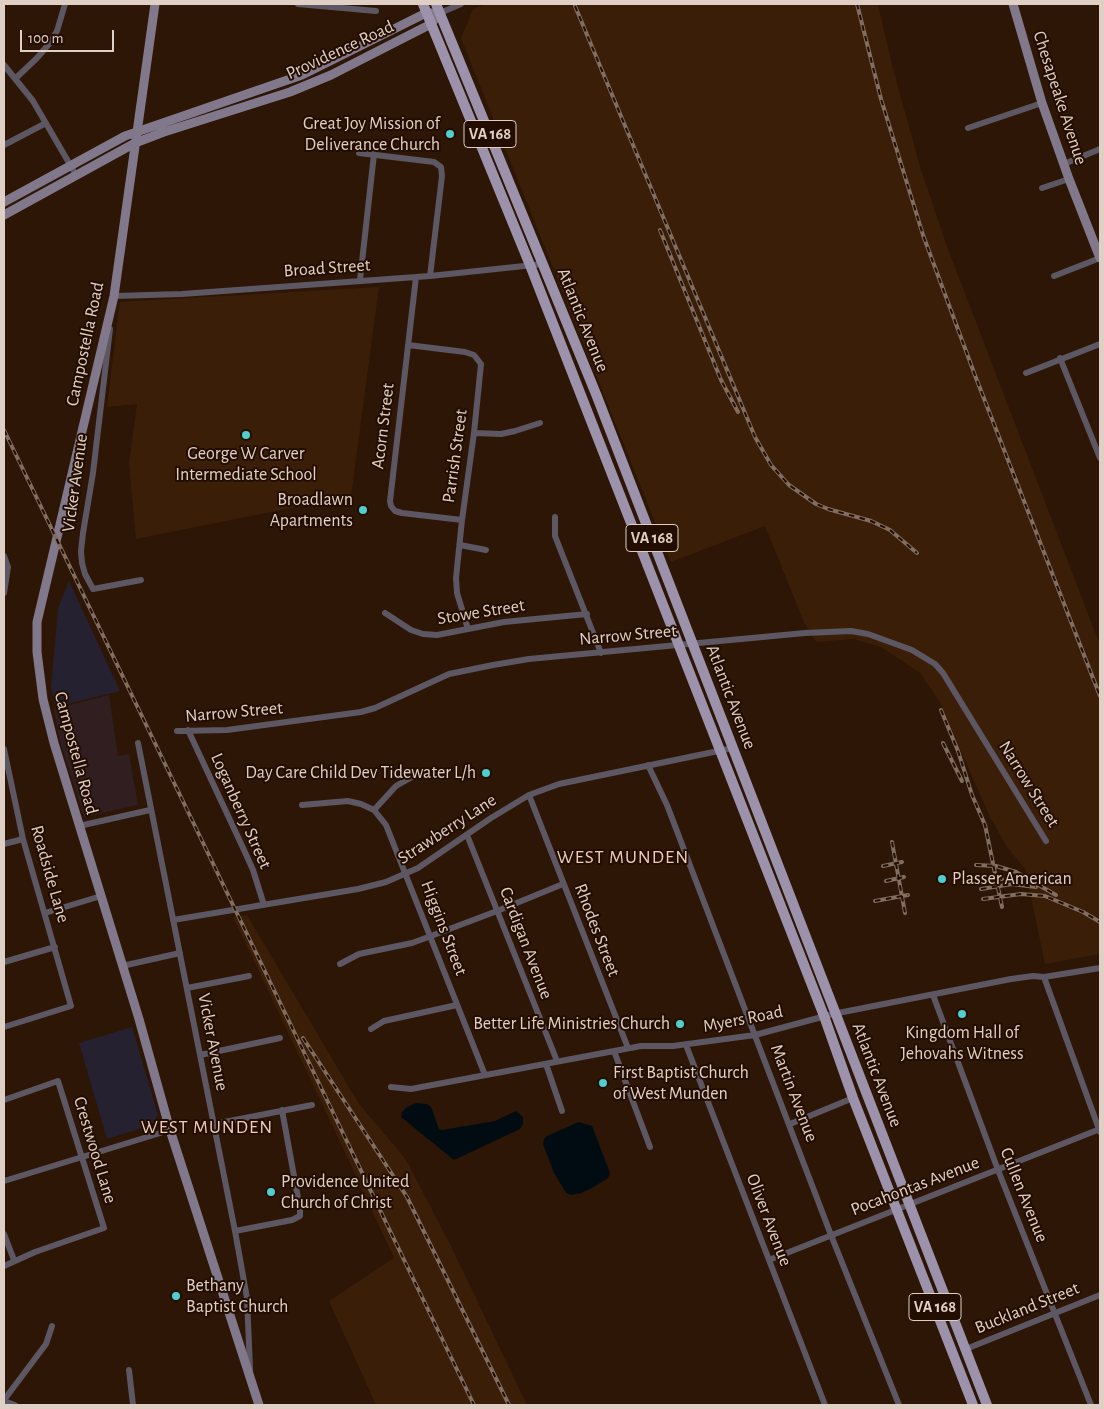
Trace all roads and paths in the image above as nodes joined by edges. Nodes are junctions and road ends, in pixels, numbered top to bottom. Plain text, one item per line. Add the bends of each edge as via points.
1 (65, 4) edge
2 (155, 4) edge
3 (298, 4) edge
4 (461, 4) edge
5 (1013, 4) edge
6 (425, 8) edge
7 (438, 8) edge
8 (376, 11) dead end
9 (431, 24) junction
10 (4, 66) edge
11 (16, 78) junction
12 (284, 82) junction
13 (1042, 103) junction
14 (243, 108) junction
15 (46, 123) junction
16 (968, 128) dead end
17 (137, 131) junction
18 (135, 143) junction
19 (4, 145) edge
20 (1100, 149) edge
21 (359, 153) dead end
22 (374, 154) junction
23 (1064, 164) junction
24 (70, 165) junction
25 (76, 175) junction
26 (1069, 178) junction
27 (1042, 188) dead end
28 (4, 202) edge
29 (4, 215) edge
30 (1100, 258) edge
31 (543, 264) junction
32 (530, 265) junction
33 (430, 276) junction
34 (1054, 276) dead end
35 (416, 277) junction
36 (360, 280) junction
37 (114, 296) junction
38 (1100, 344) edge
39 (408, 345) junction
40 (1060, 359) junction
41 (1026, 372) dead end
42 (540, 423) dead end
43 (474, 433) junction
44 (1100, 458) edge
45 (555, 517) dead end
46 (462, 520) junction
47 (460, 544) junction
48 (486, 550) dead end
49 (4, 556) edge
50 (141, 580) dead end
51 (4, 593) edge
52 (385, 613) dead end
53 (587, 614) junction
54 (468, 629) junction
55 (693, 644) junction
56 (680, 646) junction
57 (601, 653) junction
58 (188, 730) junction
59 (177, 732) dead end
60 (138, 743) dead end
61 (733, 748) junction
62 (4, 749) edge
63 (719, 750) junction
64 (5, 762) edge
65 (648, 765) junction
66 (412, 777) dead end
67 (529, 795) junction
68 (302, 805) dead end
69 (150, 810) junction
70 (374, 810) junction
71 (79, 826) junction
72 (467, 835) junction
73 (24, 839) junction
74 (1046, 841) dead end
75 (4, 844) edge
76 (406, 874) junction
77 (563, 884) junction
78 (101, 896) junction
79 (264, 905) junction
80 (497, 912) junction
81 (45, 913) junction
82 (173, 920) junction
83 (431, 936) junction
84 (55, 947) junction
85 (180, 953) junction
86 (4, 962) edge
87 (340, 964) dead end
88 (122, 966) junction
89 (1100, 968) edge
90 (249, 976) dead end
91 (1044, 977) junction
92 (187, 988) junction
93 (933, 995) junction
94 (457, 1005) junction
95 (835, 1013) junction
96 (824, 1016) junction
97 (4, 1027) edge
98 (371, 1029) dead end
99 (754, 1035) junction
100 (280, 1038) dead end
101 (686, 1044) junction
102 (628, 1048) junction
103 (614, 1051) junction
104 (200, 1055) junction
105 (557, 1061) junction
106 (546, 1064) junction
107 (485, 1075) junction
108 (391, 1087) dead end
109 (853, 1098) junction
110 (4, 1100) edge
111 (312, 1105) dead end
112 (282, 1110) junction
113 (562, 1111) dead end
114 (214, 1124) junction
115 (790, 1124) junction
116 (170, 1130) junction
117 (1100, 1130) edge
118 (650, 1147) dead end
119 (82, 1157) junction
120 (998, 1170) junction
121 (4, 1181) edge
122 (909, 1204) junction
123 (897, 1208) junction
124 (236, 1231) junction
125 (4, 1234) edge
126 (832, 1235) junction
127 (14, 1260) junction
128 (769, 1260) junction
129 (4, 1266) edge
130 (1100, 1295) edge
131 (1055, 1312) junction
132 (52, 1326) dead end
133 (966, 1349) junction
134 (129, 1370) dead end
135 (250, 1378) junction
136 (4, 1401) edge
137 (15, 1405) edge
138 (133, 1405) edge
139 (259, 1405) edge
140 (825, 1405) edge
141 (899, 1405) edge
142 (973, 1405) edge
143 (987, 1405) edge
144 (1091, 1405) edge

1 - 11 street via 57,31 37,58
2 - 17 main road, Campostella Road
3 - 8 street
4 - 7 street
5 - 13 main road, Chesapeake Avenue
6 - 7 main road, Providence Road
6 - 9 main road, Atlantic Avenue / VA 168
6 - 12 main road, Providence Road via 328,63
7 - 9 main road, Providence Road
7 - 31 main road, Atlantic Avenue / VA 168
9 - 14 main road, Providence Road via 331,75
9 - 32 main road, Atlantic Avenue / VA 168
10 - 11 street
11 - 15 street
12 - 14 main road via 281,88
12 - 17 main road, Providence Road
13 - 16 street
13 - 23 main road, Chesapeake Avenue
14 - 18 main road, Providence Road
15 - 19 street
15 - 24 street
17 - 18 main road, Campostella Road
17 - 24 main road, Providence Road
18 - 25 main road, Providence Road
18 - 37 main road, Campostella Road
20 - 23 street
21 - 22 street
22 - 33 street via 434,162 441,167
22 - 36 street
23 - 26 main road, Chesapeake Avenue
24 - 25 street
24 - 28 main road, Providence Road
25 - 29 main road, Providence Road
26 - 27 street
26 - 30 main road, Chesapeake Avenue
30 - 34 street
31 - 32 street, Broad Street
31 - 55 main road, Atlantic Avenue / VA 168
32 - 33 street, Broad Street
32 - 56 main road, Atlantic Avenue / VA 168
33 - 35 street, Broad Street
35 - 36 street, Broad Street
35 - 39 street, Acorn Street
36 - 37 street, Broad Street
37 - 50 street, Vicker Avenue via 82,551 85,574 93,589
37 - 71 main road, Campostella Road via 37,622 38,667 47,719
38 - 40 street
39 - 43 street, Parrish Street via 465,352 479,360 481,372
39 - 46 street, Acorn Street via 390,491 391,506 402,513
40 - 41 street
40 - 44 street
42 - 43 street via 501,434
43 - 46 street, Parrish Street
45 - 53 street via 556,536
46 - 47 street, Parrish Street
47 - 48 street
47 - 54 street, Parrish Street via 457,593
49 - 51 street via 8,567
52 - 54 street, Stowe Street via 423,634 437,635
53 - 54 street, Stowe Street
53 - 57 street
55 - 56 street, Narrow Street
55 - 61 main road, Atlantic Avenue / VA 168
55 - 74 street, Narrow Street via 851,631 868,634 927,658 943,673
56 - 57 street, Narrow Street
56 - 63 main road, Atlantic Avenue / VA 168
57 - 58 street, Narrow Street via 529,659 458,672 361,712 228,730
58 - 59 street, Narrow Street
58 - 79 street, Loganberry Street via 253,870
60 - 69 street, Vicker Avenue
61 - 63 street, Strawberry Lane
61 - 95 main road, Atlantic Avenue / VA 168
62 - 64 street, Roadside Lane
63 - 65 street, Strawberry Lane
63 - 96 main road, Atlantic Avenue / VA 168
64 - 73 street, Roadside Lane
65 - 67 street, Strawberry Lane via 559,784
65 - 99 street, Martin Avenue via 668,805
66 - 70 street via 396,786
67 - 72 street, Strawberry Lane
67 - 77 street, Rhodes Street
68 - 70 street via 348,800
69 - 71 street
69 - 82 street, Vicker Avenue
70 - 76 street, Higgins Street via 389,830
71 - 78 main road, Campostella Road
72 - 76 street, Strawberry Lane
72 - 80 street, Cardigan Avenue
73 - 75 street
73 - 81 street, Roadside Lane
76 - 79 street, Strawberry Lane via 358,889
76 - 83 street, Higgins Street
77 - 80 street
77 - 102 street, Rhodes Street
78 - 81 street
78 - 88 main road, Campostella Road
79 - 82 street, Strawberry Lane
80 - 83 street
80 - 105 street, Cardigan Avenue
81 - 84 street, Roadside Lane
82 - 85 street, Vicker Avenue
83 - 87 street via 359,954
83 - 94 street, Higgins Street
84 - 86 street
84 - 97 street, Roadside Lane via 71,1006
85 - 88 street
85 - 92 street, Vicker Avenue
88 - 116 main road, Campostella Road
89 - 91 street, Myers Road
90 - 92 street
91 - 93 street, Myers Road via 1033,976
91 - 117 street
92 - 104 street, Vicker Avenue
93 - 95 street, Myers Road
93 - 120 street, Cullen Avenue
94 - 98 street via 384,1021
94 - 107 street, Higgins Street
95 - 96 street, Myers Road
95 - 122 main road, Atlantic Avenue / VA 168
96 - 99 street, Myers Road
96 - 109 main road, Atlantic Avenue / VA 168
99 - 101 street, Myers Road
99 - 115 street, Martin Avenue
100 - 104 street
101 - 102 street, Myers Road
101 - 128 street, Oliver Avenue
102 - 103 street, Myers Road
103 - 105 street, Myers Road
103 - 118 street
104 - 114 street, Vicker Avenue
105 - 106 street, Myers Road
106 - 107 street, Myers Road
106 - 113 street
107 - 108 street, Myers Road via 411,1089
109 - 115 street
109 - 123 main road, Atlantic Avenue / VA 168
110 - 119 street, Crestwood Lane via 58,1081
111 - 112 street
112 - 114 street
112 - 124 street via 300,1216
114 - 124 street, Vicker Avenue
115 - 126 street, Martin Avenue
116 - 119 street
116 - 135 main road, Campostella Road
117 - 120 street, Pocahontas Avenue
119 - 121 street
119 - 127 street, Crestwood Lane via 104,1228
120 - 122 street, Pocahontas Avenue
120 - 131 street, Cullen Avenue
122 - 123 street, Pocahontas Avenue
122 - 133 main road, Atlantic Avenue / VA 168
123 - 126 street, Pocahontas Avenue
123 - 142 main road, Atlantic Avenue / VA 168
124 - 135 street, Vicker Avenue via 247,1298
125 - 127 street
126 - 128 street, Pocahontas Avenue
126 - 141 street, Martin Avenue
127 - 129 street
128 - 140 street, Oliver Avenue
130 - 131 street, Buckland Street
131 - 133 street, Buckland Street
131 - 144 street, Cullen Avenue
132 - 136 street via 46,1344
133 - 143 main road, Atlantic Avenue / VA 168
134 - 138 street
135 - 139 main road, Campostella Road
136 - 137 street

